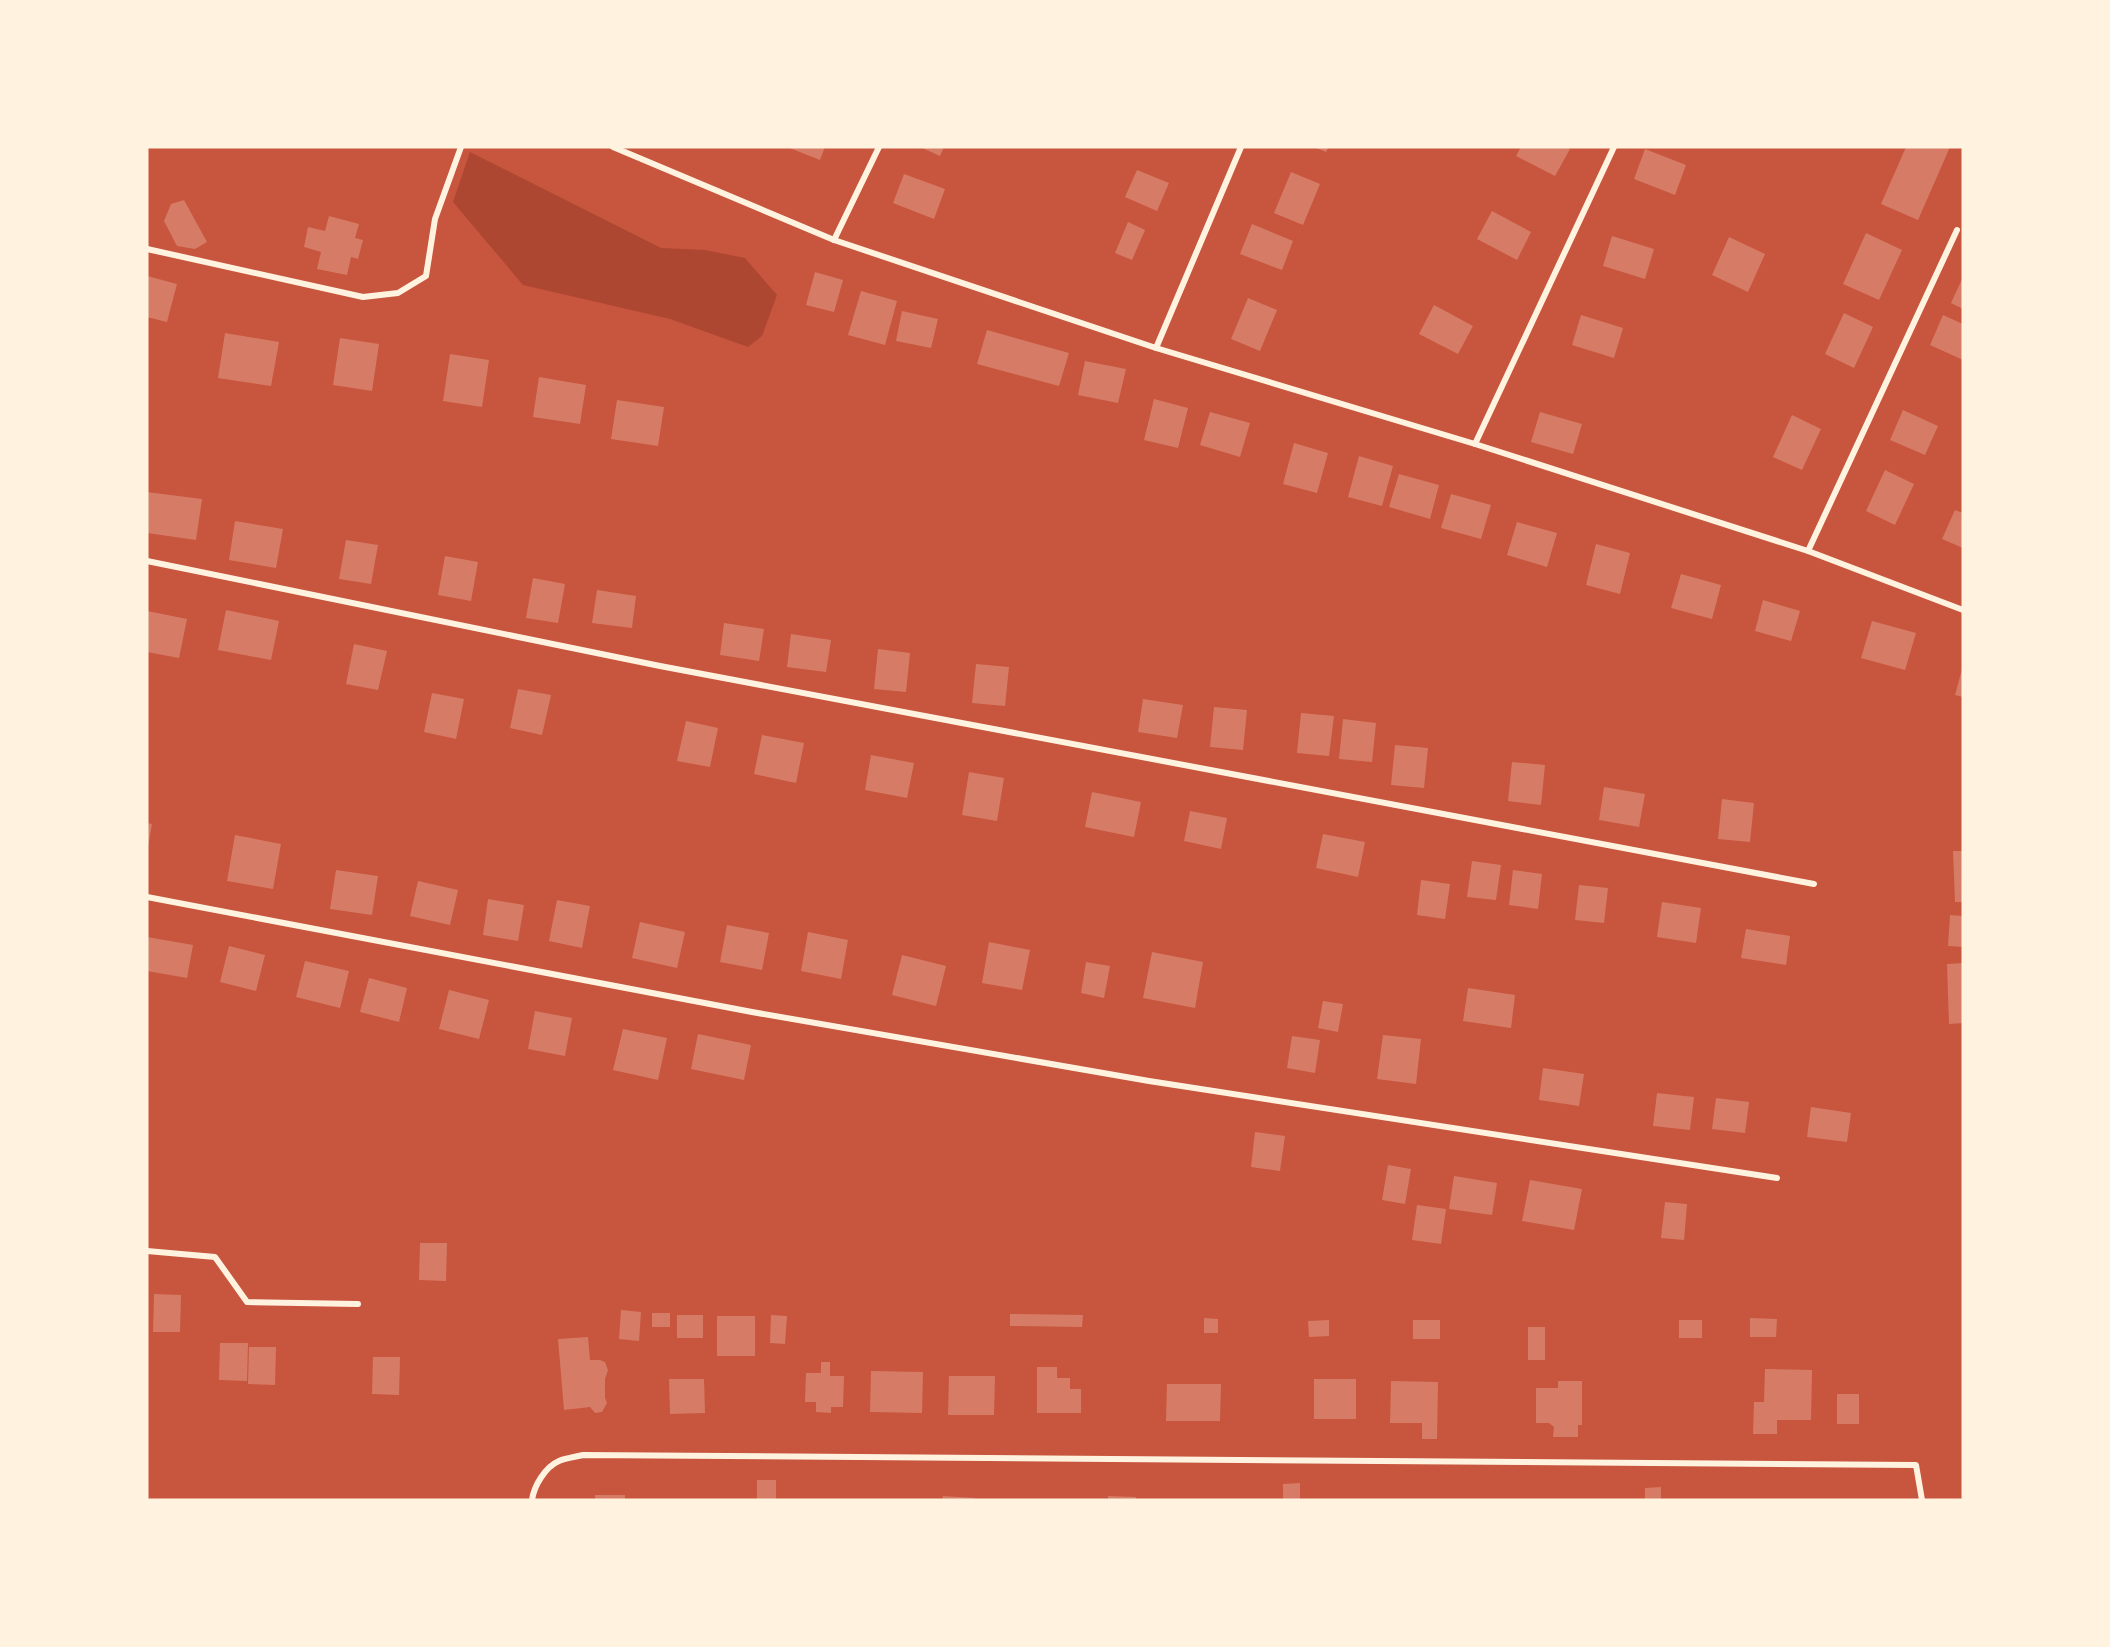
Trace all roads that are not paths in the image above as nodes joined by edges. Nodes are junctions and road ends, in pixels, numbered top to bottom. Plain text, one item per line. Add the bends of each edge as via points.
1 (461, 147) edge
2 (613, 147) edge
3 (879, 147) edge
4 (1241, 147) edge
5 (1614, 147) edge
6 (1957, 230) dead end
7 (834, 240) junction
8 (147, 249) edge
9 (1156, 348) junction
10 (1475, 444) junction
11 (1808, 551) junction
12 (147, 561) edge
13 (1963, 610) edge
14 (1814, 884) dead end
15 (147, 897) edge
16 (1777, 1178) dead end
17 (147, 1251) edge
18 (358, 1304) dead end
19 (532, 1500) edge
20 (1922, 1500) edge

1 - 8 street via 435,219 426,276 398,293 363,297
2 - 7 street
3 - 7 street
4 - 9 street
5 - 10 street
6 - 11 street
7 - 9 street
9 - 10 street
10 - 11 street
11 - 13 street
12 - 14 street via 660,666
15 - 16 street via 741,1010 1149,1081
17 - 18 street via 215,1257 247,1302
19 - 20 street via 533,1491 546,1471 558,1461 583,1455 1916,1465

